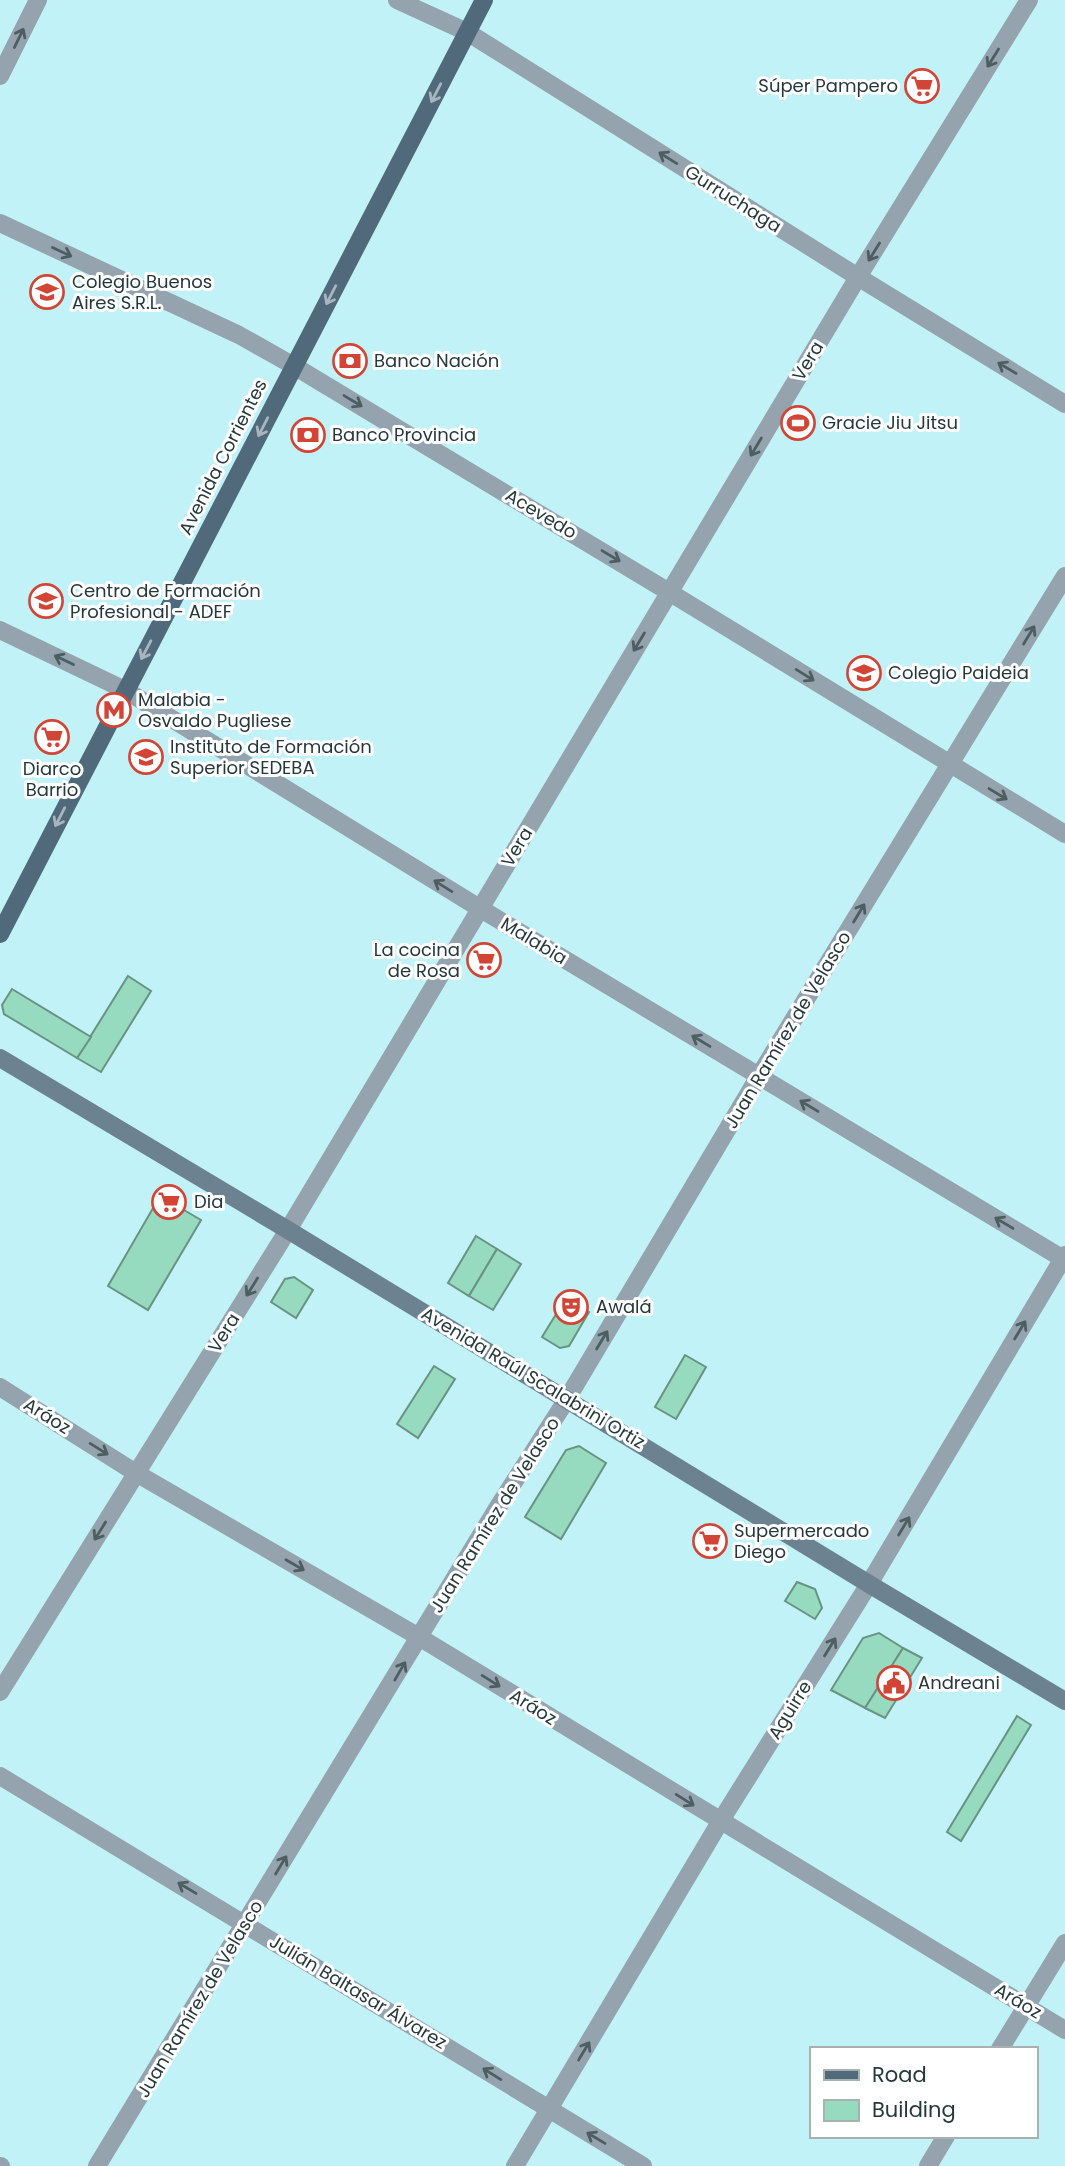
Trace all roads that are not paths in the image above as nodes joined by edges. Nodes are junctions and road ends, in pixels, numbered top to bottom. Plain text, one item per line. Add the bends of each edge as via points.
1 (38, 0) edge
2 (397, 0) edge
3 (484, 0) edge
4 (1029, 0) edge
5 (467, 32) junction
6 (0, 76) edge
7 (0, 223) edge
8 (858, 277) junction
9 (294, 366) junction
10 (1065, 404) edge
11 (1065, 576) edge
12 (669, 592) junction
13 (0, 630) edge
14 (125, 690) junction
15 (950, 765) junction
16 (1065, 834) edge
17 (481, 909) junction
18 (0, 934) edge
19 (0, 1058) edge
20 (760, 1076) junction
21 (288, 1230) junction
22 (1064, 1258) edge
23 (0, 1387) edge
24 (567, 1399) junction
25 (136, 1473) junction
26 (869, 1584) junction
27 (419, 1637) junction
28 (0, 1692) edge
29 (1065, 1701) edge
30 (0, 1776) edge
31 (720, 1822) junction
32 (246, 1924) junction
33 (1065, 1943) edge
34 (1026, 2006) junction
35 (1065, 2030) edge
36 (1001, 2047) edge
37 (550, 2110) junction
38 (945, 2138) edge
39 (97, 2166) edge
40 (515, 2166) edge
41 (643, 2166) edge
42 (928, 2166) edge

6 -> 1 street
2 - 5 street, Gurruchaga
3 - 5 main road, Avenida Corrientes
4 -> 8 street, Vera
8 -> 5 street, Gurruchaga
5 -> 9 main road, Avenida Corrientes
7 -> 9 street, Acevedo via 239,335
10 -> 8 street, Gurruchaga
8 -> 12 street, Vera
9 -> 12 street, Acevedo
9 -> 14 main road, Avenida Corrientes
15 -> 11 street, Juan Ramírez de Velasco
12 -> 15 street, Acevedo
12 -> 17 street, Vera
14 -> 13 street, Malabia
17 -> 14 street, Malabia
14 -> 18 main road, Avenida Corrientes
15 -> 16 street, Acevedo
20 -> 15 street, Juan Ramírez de Velasco
20 -> 17 street, Malabia
17 - 21 street, Vera
19 - 21 main road, Avenida Raúl Scalabrini Ortiz
22 -> 20 street, Malabia
24 -> 20 street, Juan Ramírez de Velasco
21 - 24 main road, Avenida Raúl Scalabrini Ortiz
21 -> 25 street, Vera
26 -> 22 street, Aguirre
23 -> 25 street, Aráoz
24 - 26 main road, Avenida Raúl Scalabrini Ortiz
24 - 27 street, Juan Ramírez de Velasco
25 -> 27 street, Aráoz
25 -> 28 street, Vera
26 - 29 main road, Avenida Raúl Scalabrini Ortiz
31 -> 26 street, Aguirre
27 -> 31 street, Aráoz
32 -> 27 street, Juan Ramírez de Velasco
32 -> 30 street, Julián Baltasar Álvarez
31 - 34 street, Aráoz
37 -> 31 street, Aguirre
37 -> 32 street, Julián Baltasar Álvarez
32 - 39 street, Juan Ramírez de Velasco
33 - 34 street
34 - 35 street, Aráoz
34 - 36 street
37 - 40 street, Aguirre
41 -> 37 street, Julián Baltasar Álvarez
38 - 42 street

